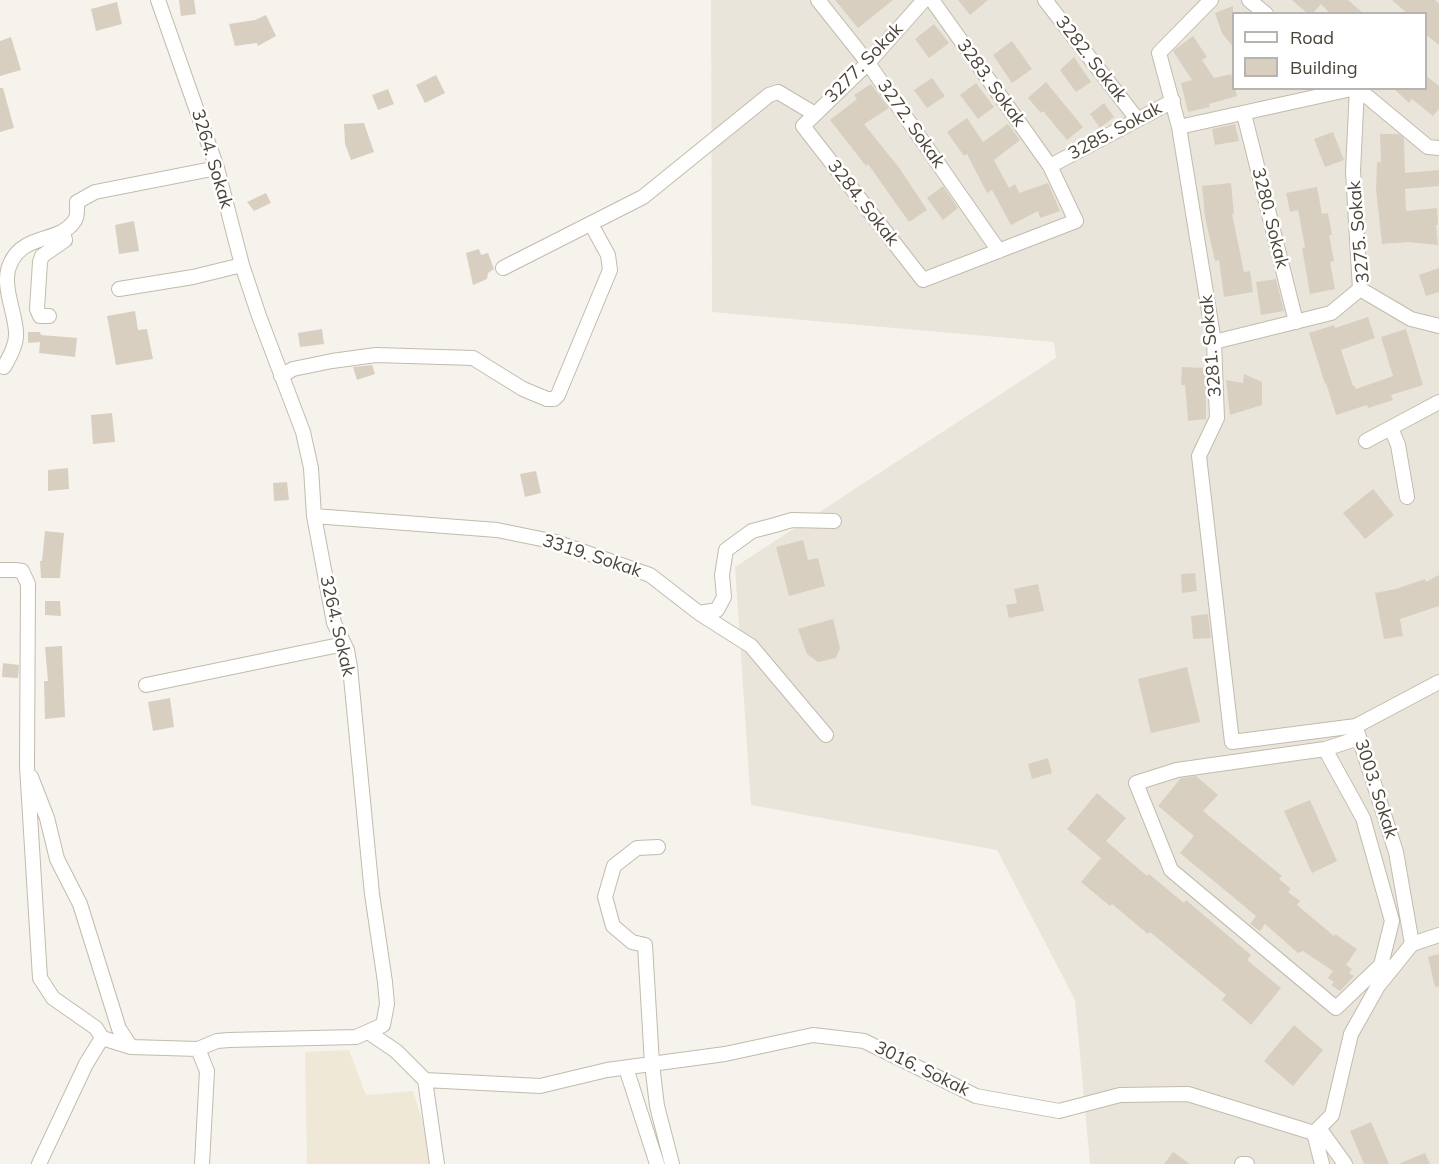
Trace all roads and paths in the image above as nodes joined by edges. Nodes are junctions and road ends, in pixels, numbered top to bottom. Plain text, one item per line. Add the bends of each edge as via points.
1 (158, 0) edge
2 (818, 0) edge
3 (924, 0) edge
4 (932, 0) edge
5 (1045, 0) edge
6 (1211, 0) edge
7 (1249, 0) edge
8 (1264, 12) edge
9 (868, 63) junction
10 (1348, 90) edge
11 (1357, 90) edge
12 (1359, 90) edge
13 (1173, 101) junction
14 (815, 114) junction
15 (1244, 114) junction
16 (1137, 119) junction
17 (803, 126) joint
18 (1179, 127) junction
19 (1439, 148) edge
20 (1050, 166) junction
21 (217, 168) junction
22 (591, 224) junction
23 (63, 232) junction
24 (999, 251) junction
25 (242, 265) junction
26 (504, 268) dead end
27 (923, 280) joint
28 (119, 289) dead end
29 (1360, 289) junction
30 (49, 316) dead end
31 (1296, 322) junction
32 (1439, 326) edge
33 (1214, 342) junction
34 (4, 367) dead end
35 (281, 376) junction
36 (1439, 402) edge
37 (1391, 428) junction
38 (1366, 441) dead end
39 (1407, 497) dead end
40 (314, 516) junction
41 (834, 521) dead end
42 (0, 570) edge
43 (699, 613) junction
44 (344, 644) junction
45 (1439, 682) edge
46 (146, 685) dead end
47 (1357, 732) junction
48 (826, 735) dead end
49 (1325, 749) junction
50 (27, 766) junction
51 (658, 847) dead end
52 (1439, 935) edge
53 (1412, 944) junction
54 (368, 1032) junction
55 (102, 1038) junction
56 (131, 1047) junction
57 (198, 1048) junction
58 (652, 1064) junction
59 (626, 1068) junction
60 (425, 1080) junction
61 (1317, 1130) junction
62 (39, 1164) edge
63 (202, 1164) edge
64 (437, 1164) edge
65 (657, 1164) edge
66 (672, 1164) edge
67 (1242, 1164) edge
68 (1247, 1164) edge
69 (1322, 1164) edge
70 (1345, 1164) edge

1 - 21 street, 3264. Sokak
2 - 9 street, 3272. Sokak
3 - 9 street, 3277. Sokak
4 - 20 street, 3283. Sokak
5 - 16 street, 3282. Sokak
6 - 13 street, 3285. Sokak via 1159,53
7 - 8 street
9 - 14 street, 3277. Sokak
9 - 24 street, 3272. Sokak
10 - 15 street
11 - 29 street, 3275. Sokak via 1353,171
12 - 19 street via 1428,147
13 - 16 street, 3285. Sokak
13 - 18 street, 3281. Sokak
14 - 17 street, 3277. Sokak
14 - 22 street via 778,92 769,95 643,197
15 - 18 street
15 - 31 street, 3280. Sokak
16 - 20 street, 3285. Sokak
17 - 27 street, 3284. Sokak
18 - 33 street, 3281. Sokak
20 - 24 street, 3285. Sokak via 1076,221
21 - 23 street via 95,192 77,202 77,219
21 - 25 street, 3264. Sokak
22 - 26 street
22 - 35 street via 608,255 610,270 554,399 524,388 473,358 376,355 293,369
23 - 30 street via 65,240 42,256 40,262 37,309 40,316
23 - 34 street via 30,242 11,261 9,292 16,333 14,348
24 - 27 street, 3285. Sokak
25 - 28 street
25 - 35 street, 3264. Sokak
29 - 31 street via 1331,313
29 - 32 street, 3275. Sokak via 1411,319
31 - 33 street
33 - 47 street, 3281. Sokak via 1217,418 1199,456 1232,742
35 - 40 street, 3264. Sokak via 303,432 311,468
36 - 37 street
37 - 38 street
37 - 39 street
40 - 43 street, 3319. Sokak via 497,530 556,542 650,575
40 - 44 street, 3264. Sokak via 334,623
41 - 43 street via 792,520 752,531 726,550 724,597 717,610
42 - 50 street via 22,572 28,584
43 - 48 street, 3319. Sokak via 751,646
44 - 46 street
44 - 54 street, 3264. Sokak via 350,667 387,1004 383,1025
45 - 47 street, 3003. Sokak
47 - 49 street
47 - 53 street, 3003. Sokak via 1396,852
49 - 49 street via 1177,770 1136,783 1171,870 1336,1008 1381,966 1392,921 1364,819
50 - 55 street via 40,978 53,998 96,1028
50 - 56 street via 47,818 57,859 80,904 119,1029
51 - 58 street via 637,849 614,866 606,897 613,926 632,942 645,945
52 - 53 street
53 - 61 street via 1378,986 1351,1034 1332,1115
54 - 57 street via 356,1036 218,1041
54 - 60 street via 396,1051
55 - 56 street
55 - 62 street
56 - 57 street
57 - 63 street via 207,1071
58 - 59 street, 3016. Sokak
58 - 61 street, 3016. Sokak via 725,1054 813,1035 864,1041 976,1096 1059,1111 1120,1095 1188,1094
58 - 66 street via 657,1106
59 - 60 street, 3016. Sokak via 540,1086
59 - 65 street
60 - 64 street
61 - 69 street
61 - 70 street
67 - 68 street

